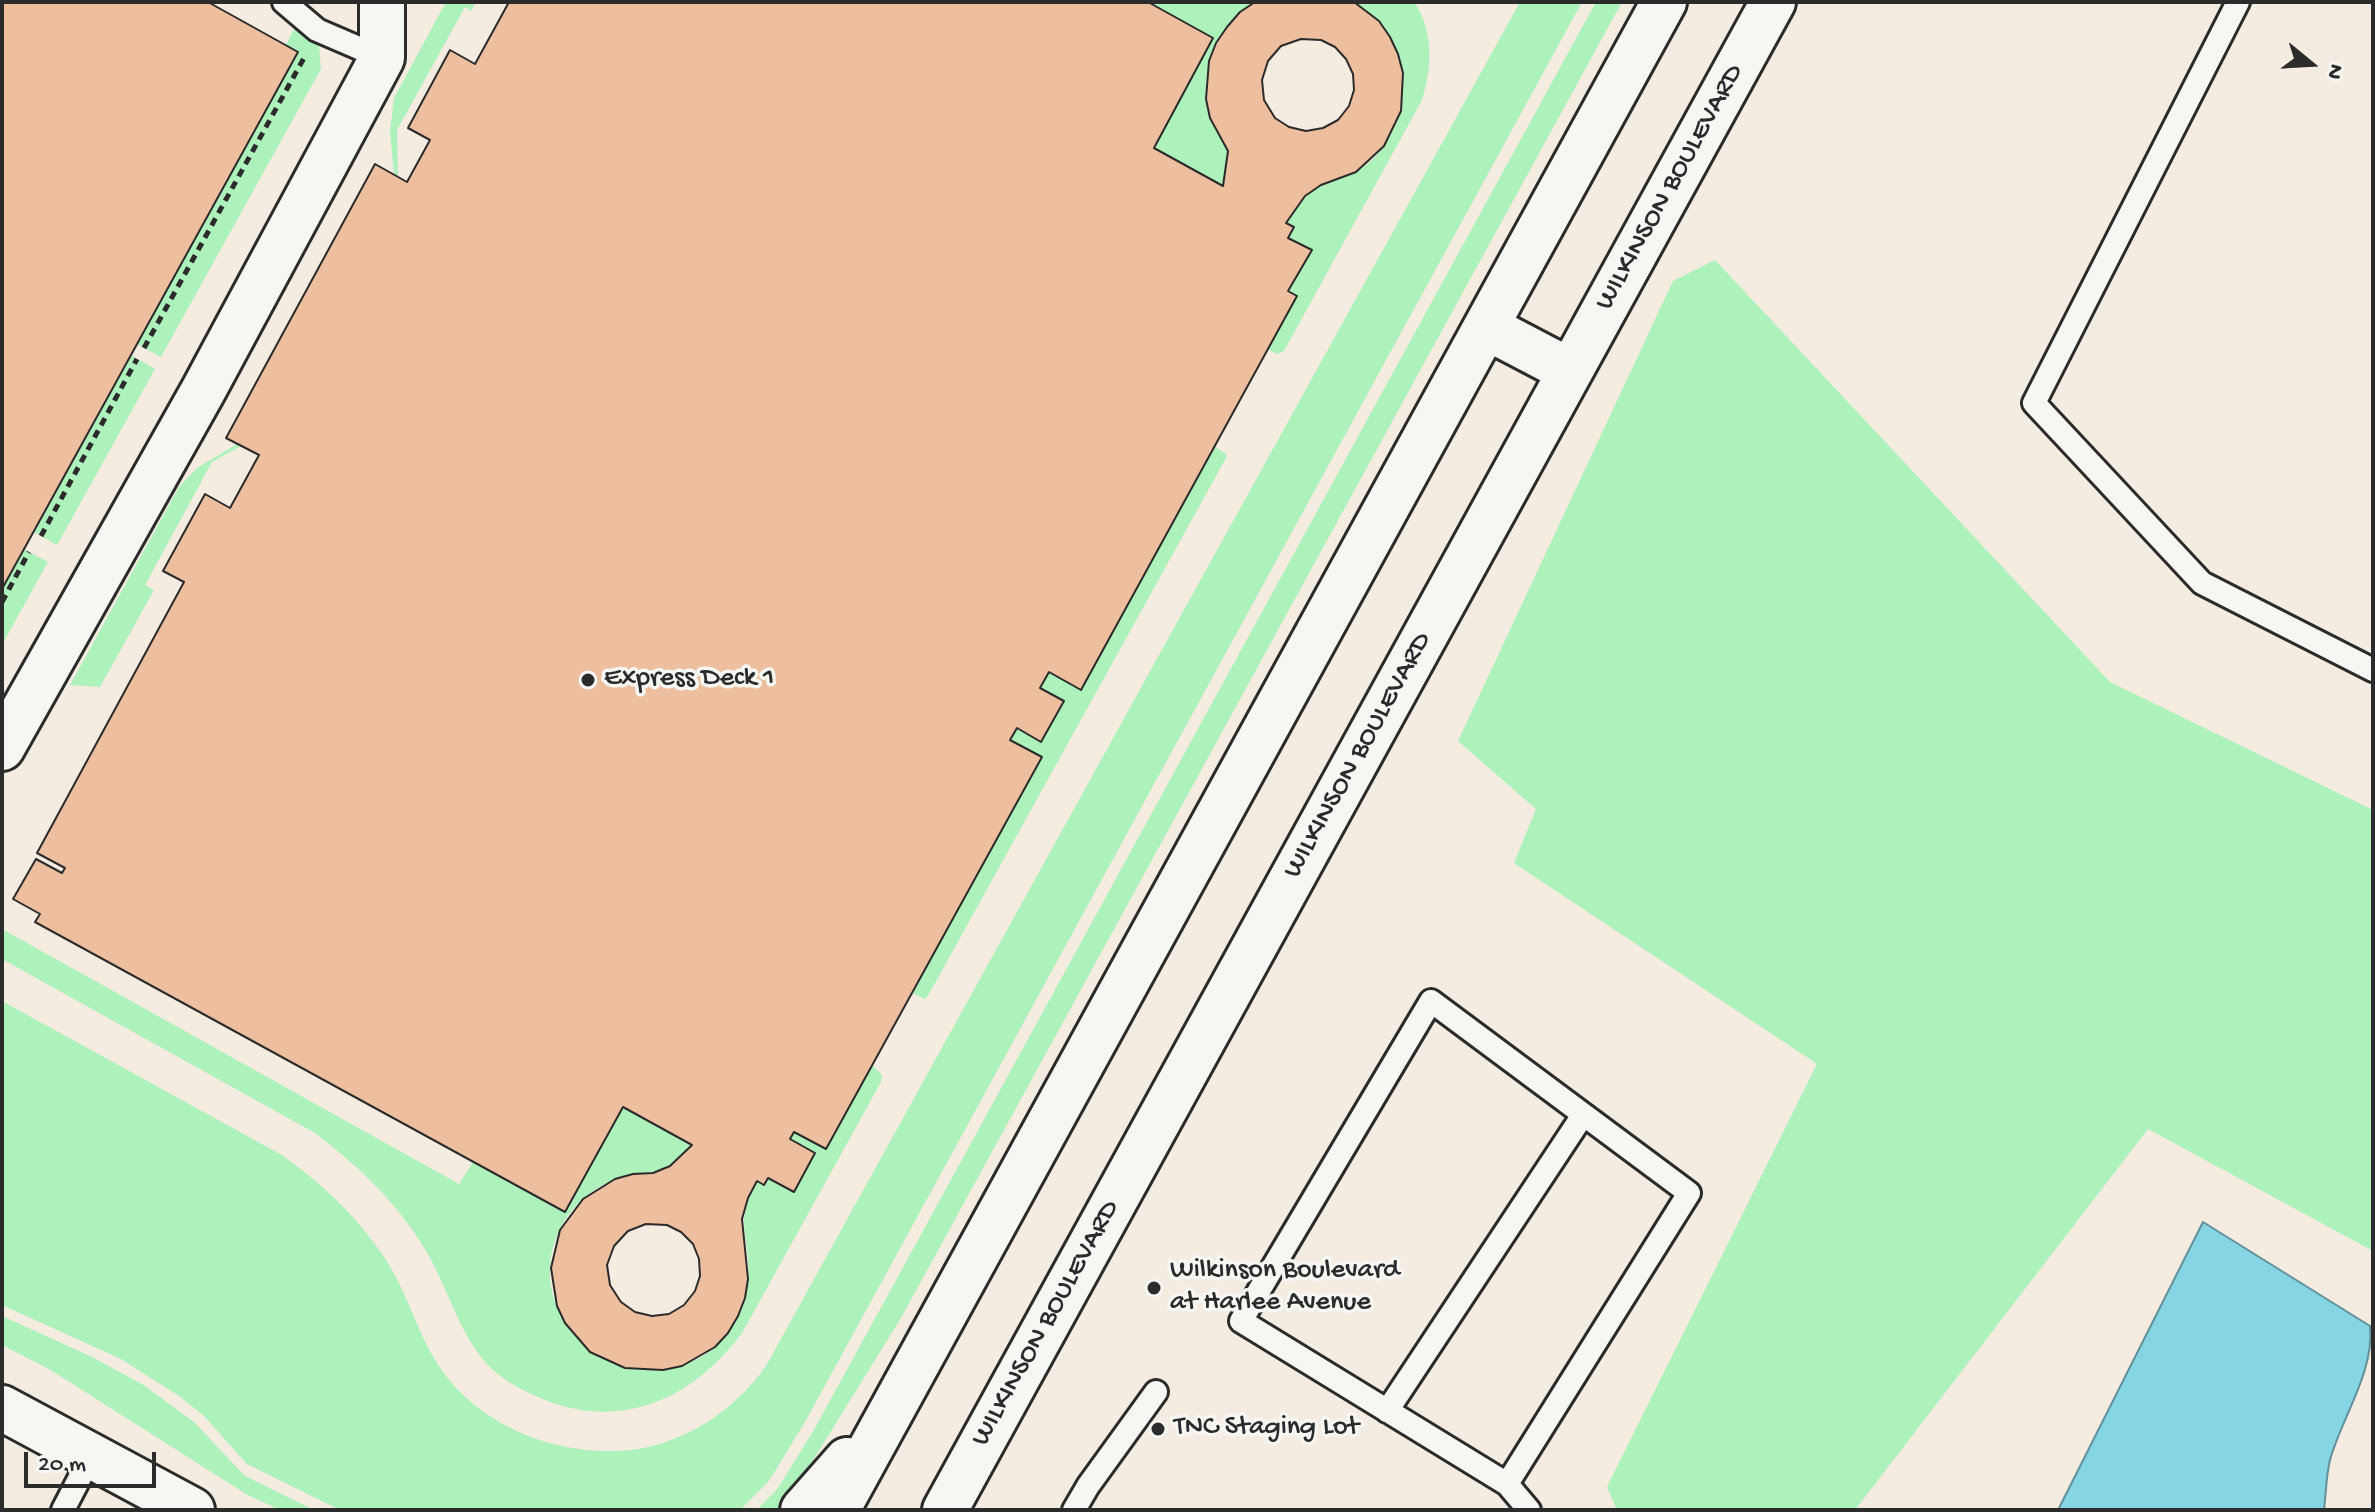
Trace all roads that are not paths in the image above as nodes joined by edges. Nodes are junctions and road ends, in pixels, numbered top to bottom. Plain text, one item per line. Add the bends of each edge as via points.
1 (284, 2) edge
2 (382, 2) edge
3 (1664, 2) edge
4 (1773, 2) edge
5 (2238, 2) edge
6 (382, 58) junction
7 (1486, 327) junction
8 (1570, 371) junction
9 (2373, 670) edge
10 (2, 748) edge
11 (1583, 1115) junction
12 (1156, 1392) dead end
13 (902, 1393) junction
14 (2, 1408) edge
15 (1387, 1411) junction
16 (90, 1458) junction
17 (1507, 1484) junction
18 (63, 1510) edge
19 (192, 1510) edge
20 (803, 1510) edge
21 (837, 1510) edge
22 (945, 1510) edge
23 (1074, 1510) edge
24 (1529, 1510) edge

1 - 6 lane via 317,30
2 - 6 main road
3 - 7 main road
4 - 8 main road, WILKINSON BOULEVARD
5 - 9 lane via 2034,403 2202,583
6 - 10 main road
7 - 8 main road
7 - 13 main road
8 - 22 main road, WILKINSON BOULEVARD
11 - 15 lane
11 - 15 lane via 1431,1001 1241,1321
11 - 17 lane via 1689,1193
12 - 23 lane
13 - 20 main road
13 - 21 main road
14 - 16 main road
15 - 17 lane
16 - 18 lane
16 - 19 main road
17 - 24 lane

